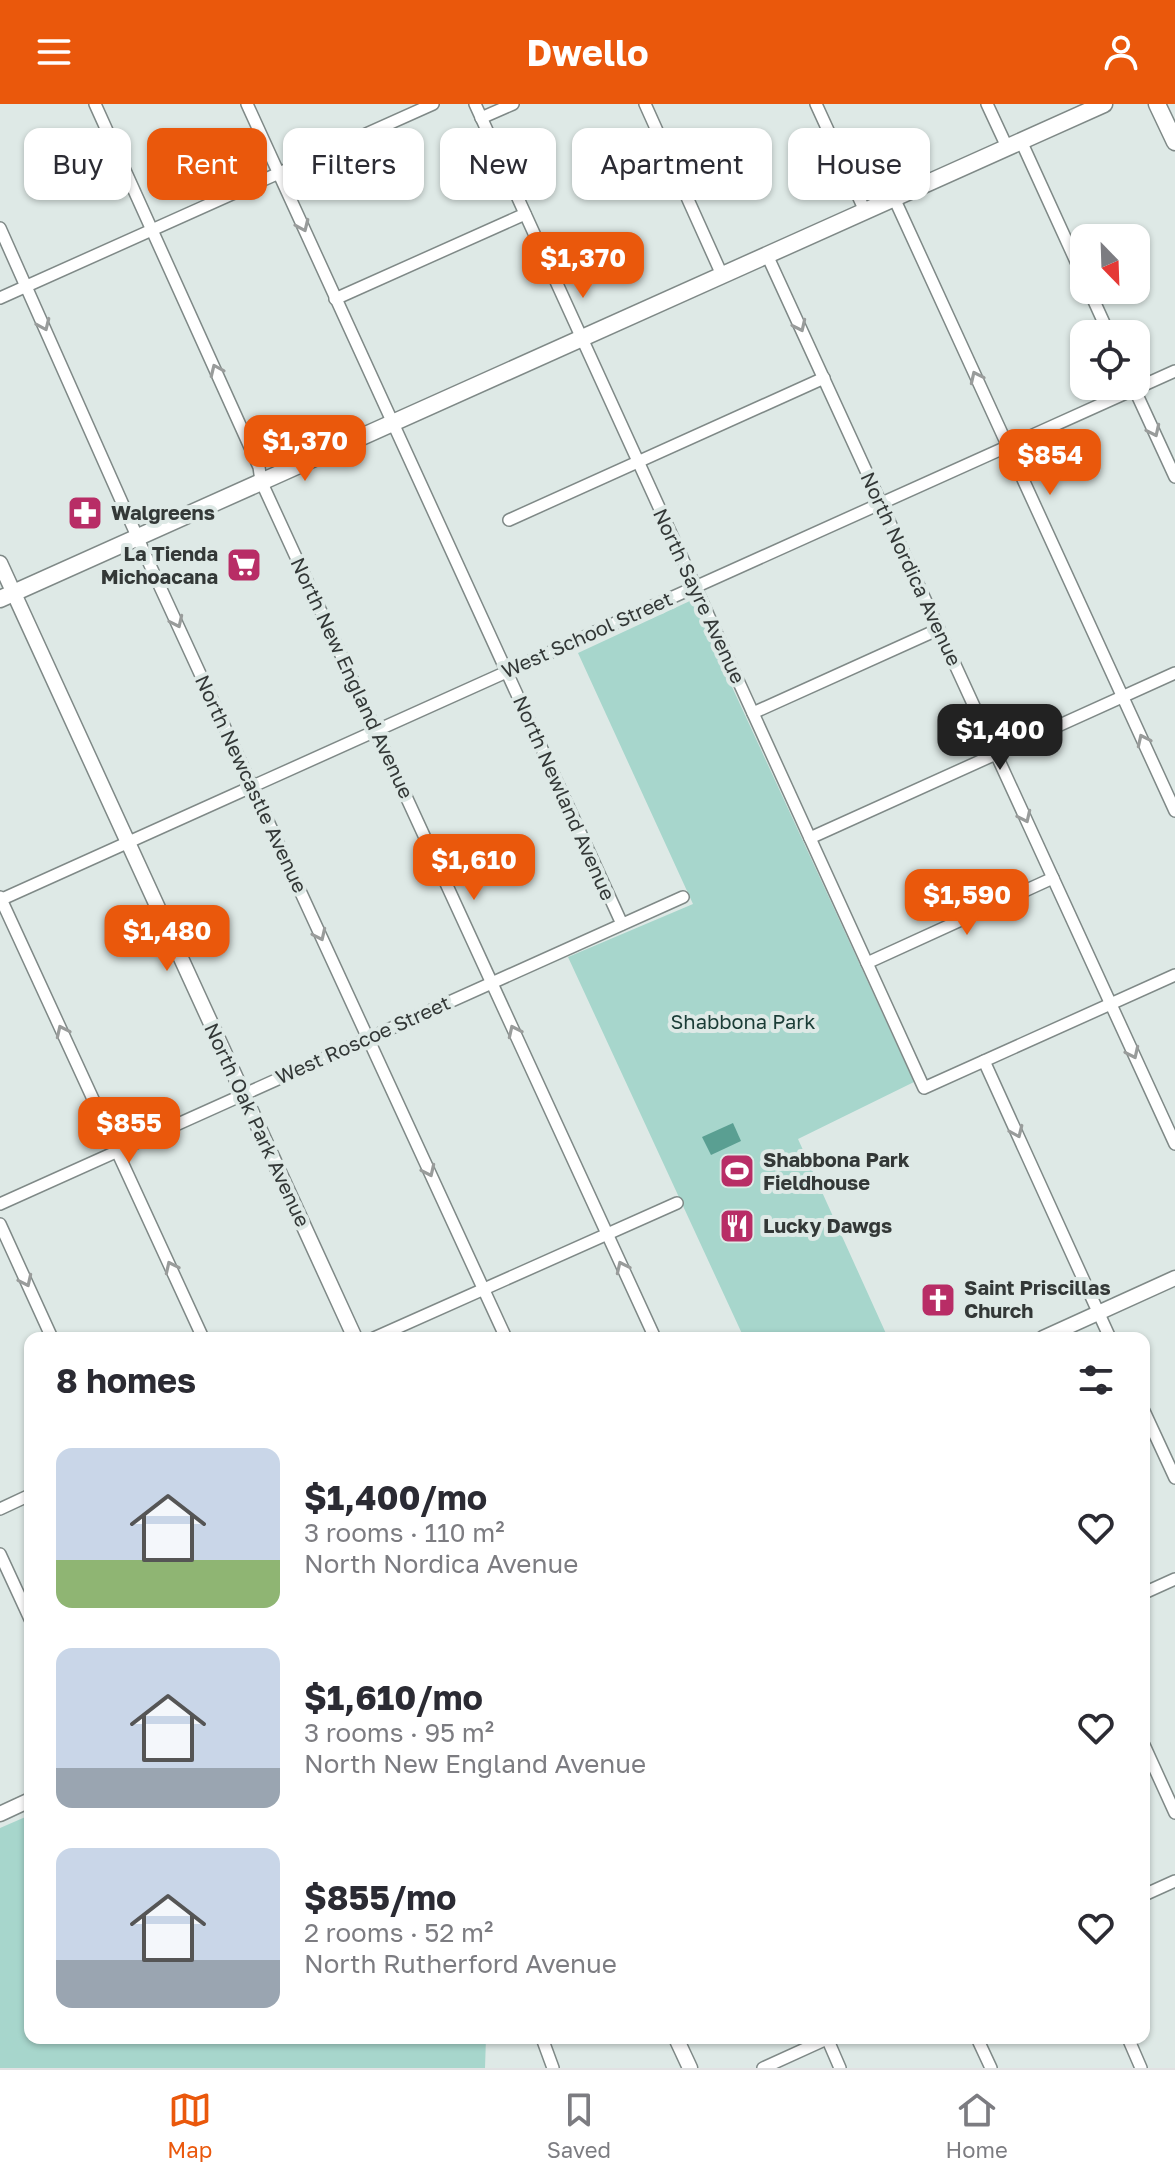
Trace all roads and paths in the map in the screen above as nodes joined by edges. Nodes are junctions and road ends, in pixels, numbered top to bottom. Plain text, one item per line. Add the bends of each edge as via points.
1 (95, 104) edge
2 (247, 104) edge
3 (433, 104) edge
4 (475, 104) edge
5 (513, 104) edge
6 (645, 104) edge
7 (816, 104) edge
8 (987, 104) edge
9 (1104, 104) edge
10 (1157, 104) edge
11 (481, 118) junction
12 (1175, 142) edge
13 (1014, 144) junction
14 (279, 174) junction
15 (930, 182) edge
16 (890, 200) edge
17 (895, 200) edge
18 (865, 211) junction
19 (525, 214) junction
20 (0, 228) edge
21 (153, 231) junction
22 (1070, 252) edge
23 (767, 255) junction
24 (722, 275) junction
25 (26, 286) junction
26 (0, 298) edge
27 (335, 299) junction
28 (581, 338) junction
29 (1175, 371) edge
30 (824, 378) junction
31 (1150, 381) edge
32 (1108, 400) edge
33 (1140, 400) edge
34 (393, 422) junction
35 (1008, 446) junction
36 (638, 462) junction
37 (1175, 477) edge
38 (261, 481) junction
39 (881, 503) junction
40 (509, 520) dead end
41 (139, 536) junction
42 (0, 563) edge
43 (695, 587) junction
44 (7, 596) edge
45 (939, 629) junction
46 (507, 672) junction
47 (1175, 673) edge
48 (1123, 697) junction
49 (753, 713) junction
50 (376, 731) junction
51 (996, 754) junction
52 (252, 786) junction
53 (1175, 811) edge
54 (810, 838) junction
55 (128, 842) junction
56 (1053, 878) junction
57 (683, 897) dead end
58 (0, 899) edge
59 (622, 924) junction
60 (867, 963) junction
61 (1175, 975) edge
62 (492, 982) junction
63 (1111, 1004) junction
64 (368, 1038) junction
65 (984, 1061) junction
66 (243, 1093) junction
67 (1175, 1144) edge
68 (117, 1151) junction
69 (677, 1203) dead end
70 (0, 1204) edge
71 (0, 1224) edge
72 (607, 1234) junction
73 (1175, 1278) edge
74 (483, 1289) junction
75 (1099, 1313) junction
76 (49, 1332) edge
77 (200, 1332) edge
78 (352, 1332) edge
79 (387, 1332) edge
80 (503, 1332) edge
81 (652, 1332) edge
82 (1056, 1332) edge
83 (1107, 1332) edge
84 (1150, 1424) edge
85 (1175, 1478) edge
86 (24, 1498) edge
87 (0, 1509) edge
88 (0, 1554) edge
89 (1175, 1579) edge
90 (1150, 1590) edge
91 (24, 1606) edge
92 (1150, 1758) edge
93 (24, 1803) edge
94 (1175, 1813) edge
95 (0, 1814) edge
96 (1175, 1881) edge
97 (1150, 1892) edge
98 (544, 2044) edge
99 (679, 2044) edge
100 (814, 2044) edge
101 (830, 2044) edge
102 (980, 2044) edge
103 (1131, 2044) edge
104 (551, 2066) edge
105 (690, 2068) edge
106 (763, 2068) edge
107 (840, 2068) edge
108 (991, 2068) edge
109 (1141, 2068) edge

1 - 21 street, North New England Avenue
2 - 14 street, North Newland Avenue
3 - 14 street
4 - 11 street, North Sayre Avenue
5 - 11 street
6 - 24 street
7 - 18 street
8 - 13 street
9 - 13 main road
10 - 12 main road
11 - 19 street, North Sayre Avenue
13 - 15 main road
13 - 22 street
14 - 21 street
14 -> 27 street, North Newland Avenue
16 - 18 main road
35 -> 17 street
18 - 23 main road
19 - 27 street
19 - 28 street, North Sayre Avenue
20 - 25 street, North Newcastle Avenue
21 - 25 street
38 -> 21 street, North New England Avenue
23 - 24 main road
23 -> 30 street, North Nordica Avenue
24 - 28 main road
25 - 26 street
25 -> 41 street, North Newcastle Avenue
27 - 34 street, North Newland Avenue
28 - 34 main road
28 - 36 street, North Sayre Avenue
29 - 31 street, West School Street
30 - 36 street
30 - 39 street, North Nordica Avenue
32 - 35 street, West School Street
33 -> 37 street
34 - 38 main road
34 - 46 street, North Newland Avenue
35 - 39 street, West School Street
35 - 48 street
36 - 40 street
36 - 43 street, North Sayre Avenue
38 - 41 main road
38 - 50 street, North New England Avenue
39 - 43 street, West School Street
39 - 45 street, North Nordica Avenue
41 - 44 main road
41 -> 52 street, North Newcastle Avenue
42 - 44 street, North Oak Park Avenue
43 - 46 street, West School Street
43 - 49 street, North Sayre Avenue
44 - 55 street, North Oak Park Avenue
45 - 49 street
45 - 51 street, North Nordica Avenue
46 - 50 street, West School Street
46 - 59 street, North Newland Avenue
47 - 48 street
48 - 51 street
53 -> 48 street
49 - 54 street, North Sayre Avenue
50 - 52 street, West School Street
50 - 62 street, North New England Avenue
51 - 54 street
51 -> 56 street, North Nordica Avenue
52 - 55 street, West School Street
52 -> 64 street, North Newcastle Avenue
54 - 60 street, North Sayre Avenue
55 - 58 street, West School Street
55 - 66 street, North Oak Park Avenue
56 - 60 street
56 - 63 street, North Nordica Avenue
57 - 59 street, West Roscoe Street
68 -> 58 street
59 - 62 street, West Roscoe Street
60 - 65 street, North Sayre Avenue via 924,1088
61 - 63 street
62 - 64 street, West Roscoe Street
72 -> 62 street, North New England Avenue
63 - 65 street
63 -> 67 street, North Nordica Avenue
64 - 66 street, West Roscoe Street
64 -> 74 street, North Newcastle Avenue
65 -> 75 street
66 - 68 street, West Roscoe Street
66 - 78 street, North Oak Park Avenue
68 - 70 street, West Roscoe Street
77 -> 68 street
69 - 72 street
71 -> 76 street
72 - 74 street
81 -> 72 street, North New England Avenue
73 - 75 street
74 - 79 street
74 - 80 street, North Newcastle Avenue
75 - 82 street
75 - 83 street
84 - 85 street
86 - 87 street
88 - 91 street
89 - 90 street
92 - 94 street
93 - 95 street
96 - 97 street
98 - 104 street
99 - 105 street
100 - 106 street
101 - 107 street
102 - 108 street
103 - 109 street

